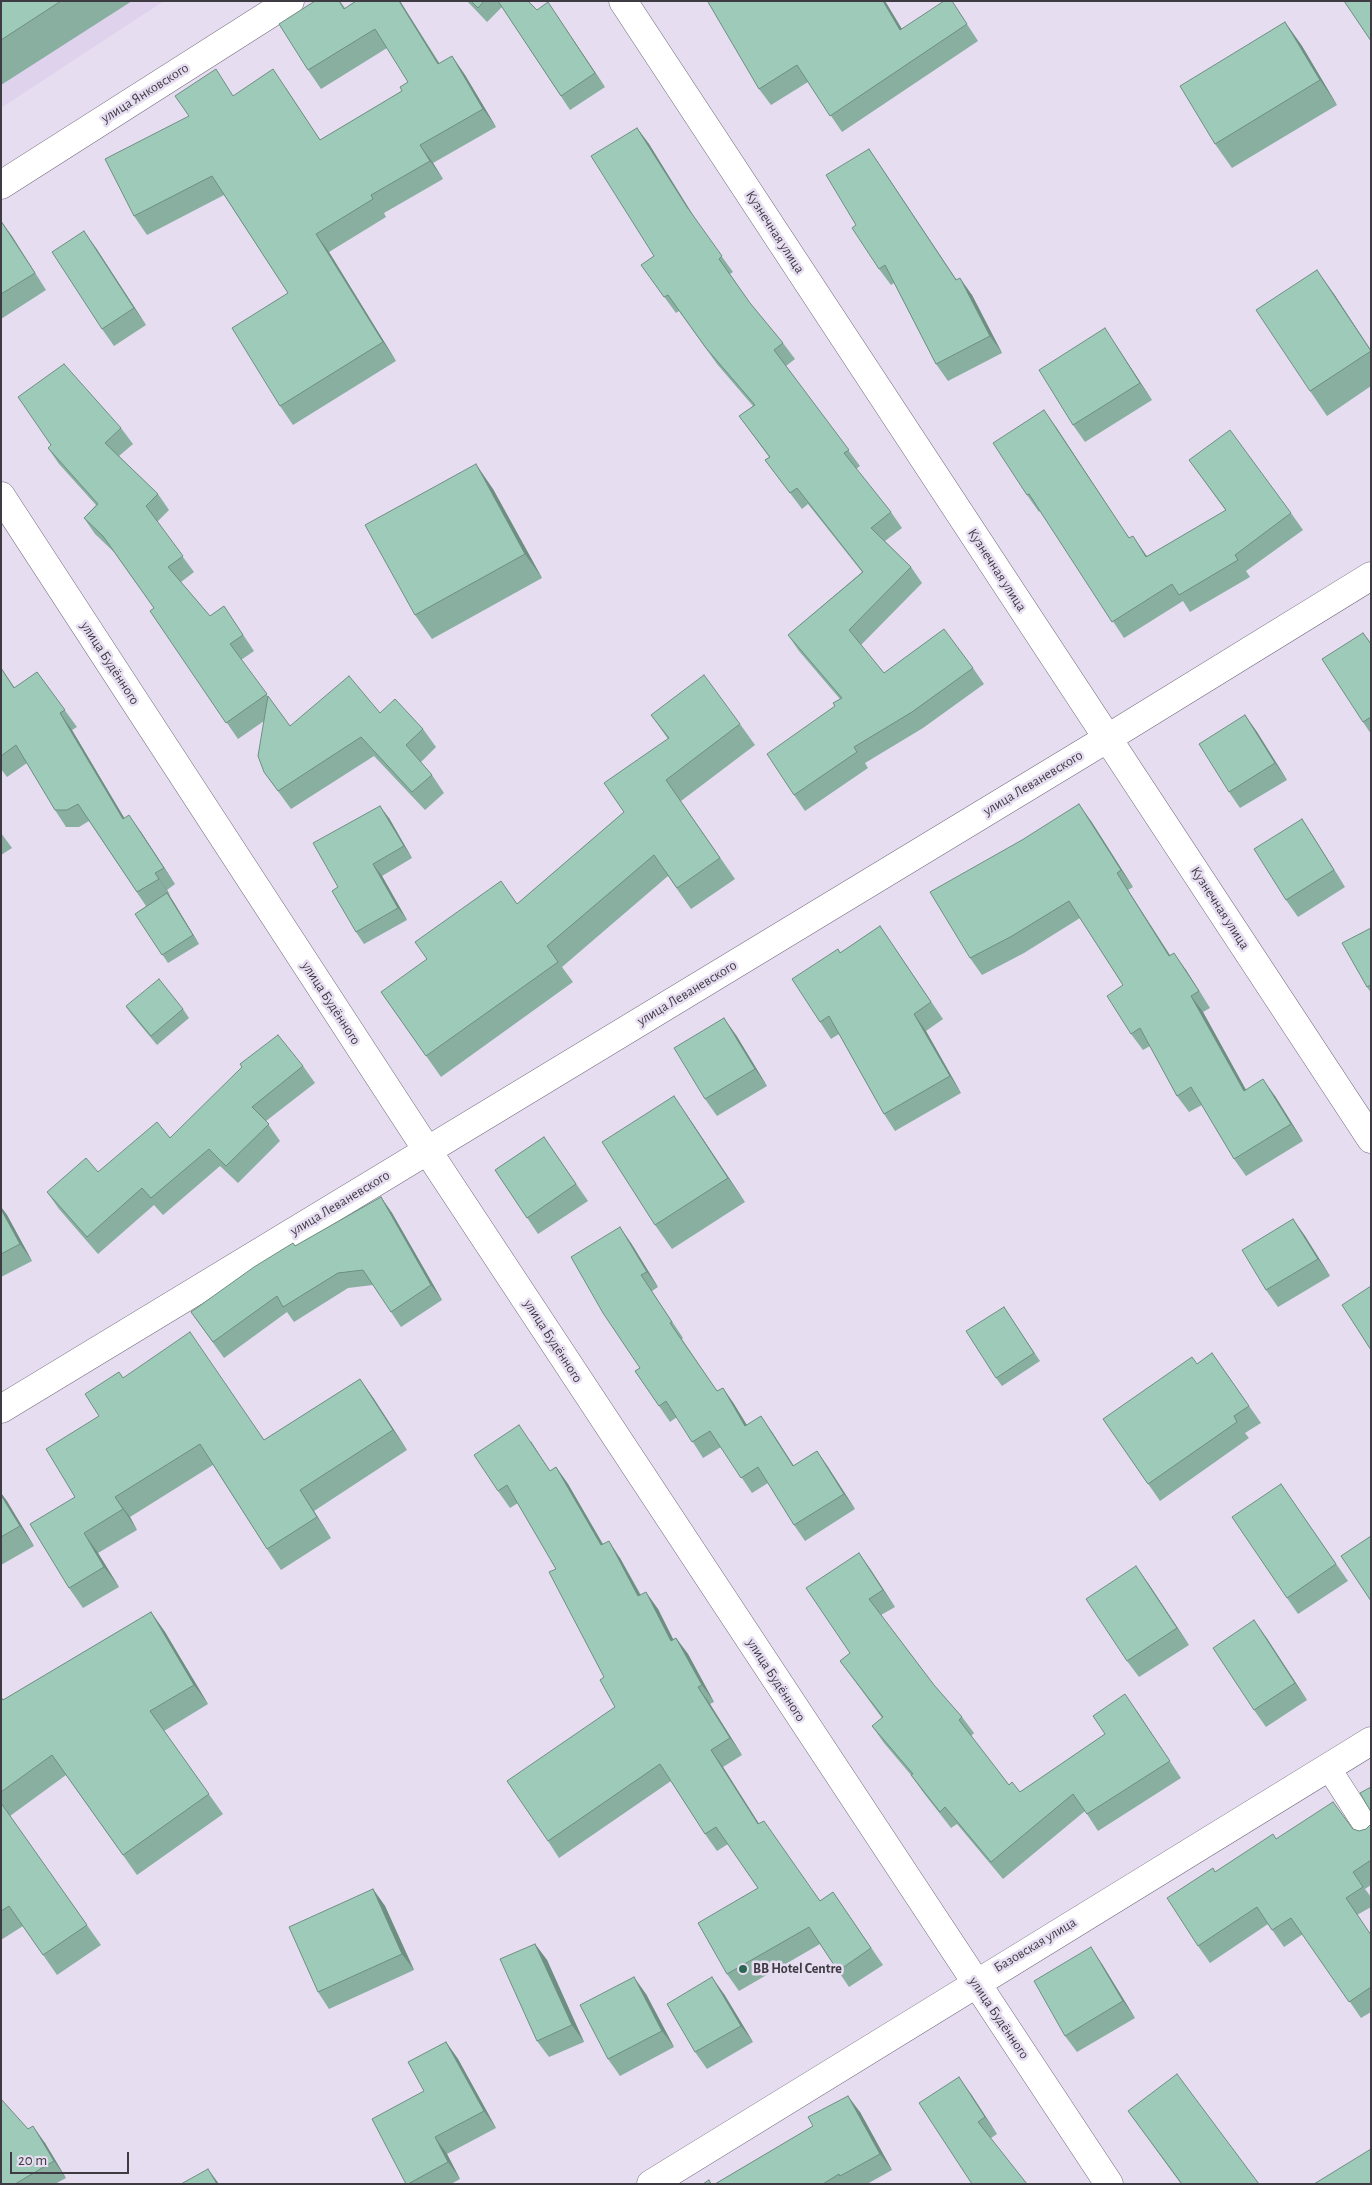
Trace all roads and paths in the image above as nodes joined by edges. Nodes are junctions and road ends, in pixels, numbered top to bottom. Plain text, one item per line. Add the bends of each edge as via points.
1 (290, 1) edge
2 (623, 1) edge
3 (1, 185) edge
4 (1, 496) edge
5 (1371, 576) edge
6 (1108, 738) junction
7 (1371, 1139) edge
8 (427, 1150) junction
9 (1, 1409) edge
10 (1371, 1741) edge
11 (1328, 1767) junction
12 (1371, 1834) edge
13 (975, 1982) junction
14 (651, 2184) edge
15 (1109, 2184) edge

1 - 3 street, улица Янковского
2 - 6 street, Кузнечная улица
4 - 8 street, улица Будённого
5 - 6 street, улица Леваневского
6 - 7 street, Кузнечная улица
6 - 8 street, улица Леваневского
8 - 9 street, улица Леваневского
8 - 13 street, улица Будённого
10 - 11 street, Базовская улица
11 - 12 lane
11 - 13 street, Базовская улица
13 - 14 street, Базовская улица
13 - 15 street, улица Будённого

